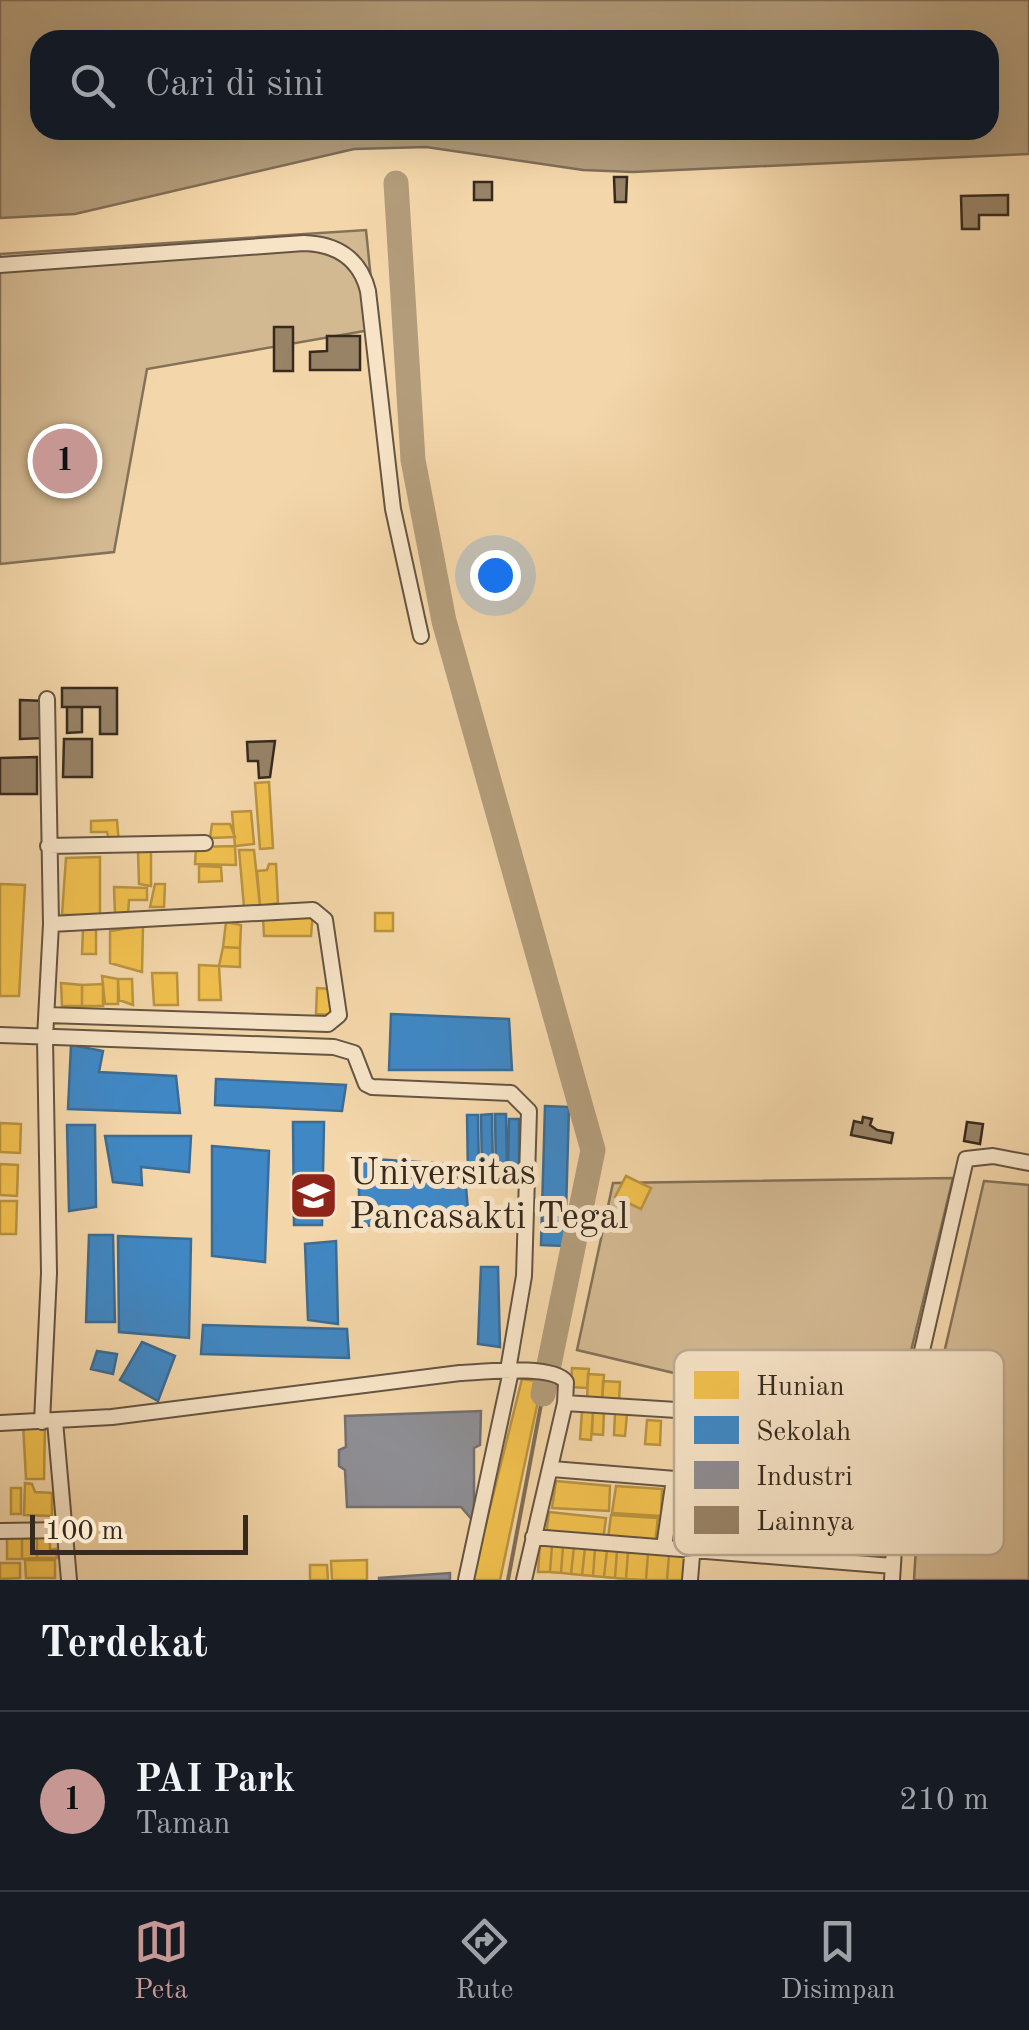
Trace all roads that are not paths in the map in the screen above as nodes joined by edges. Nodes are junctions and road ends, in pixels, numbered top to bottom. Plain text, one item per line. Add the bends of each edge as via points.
1 (0, 265) edge
2 (420, 636) dead end
3 (47, 699) dead end
4 (205, 843) dead end
5 (48, 846) junction
6 (52, 924) junction
7 (47, 1015) junction
8 (0, 1035) edge
9 (46, 1038) junction
10 (1029, 1163) edge
11 (922, 1350) edge
12 (510, 1371) junction
13 (565, 1402) junction
14 (674, 1407) edge
15 (49, 1422) junction
16 (0, 1423) edge
17 (552, 1469) junction
18 (674, 1479) joint
19 (68, 1530) junction
20 (0, 1531) edge
21 (533, 1536) junction
22 (664, 1547) junction
23 (674, 1548) edge
24 (694, 1555) edge
25 (776, 1555) edge
26 (832, 1555) edge
27 (832, 1559) junction
28 (892, 1573) edge
29 (69, 1580) edge
30 (466, 1580) edge
31 (524, 1580) edge
32 (690, 1580) edge

1 - 2 street via 304,243 346,254 368,292 393,509
3 - 5 street
4 - 5 street
5 - 6 street
6 - 7 street
6 - 7 street via 313,910 325,920 339,1016 328,1024
7 - 9 street
8 - 9 street
9 - 12 street via 334,1047 354,1053 372,1087 521,1098 529,1111 524,1276
9 - 15 street
10 - 11 street via 966,1159
12 - 13 street via 558,1375 566,1382
12 - 15 street
12 - 30 street
13 - 14 street
13 - 17 street
15 - 16 street
15 - 19 street
17 - 18 street
17 - 21 street
18 - 22 street
19 - 20 street
19 - 29 street
21 - 22 street
21 - 31 street
22 - 23 street
24 - 32 street
25 - 27 street
26 - 27 street
27 - 28 street

